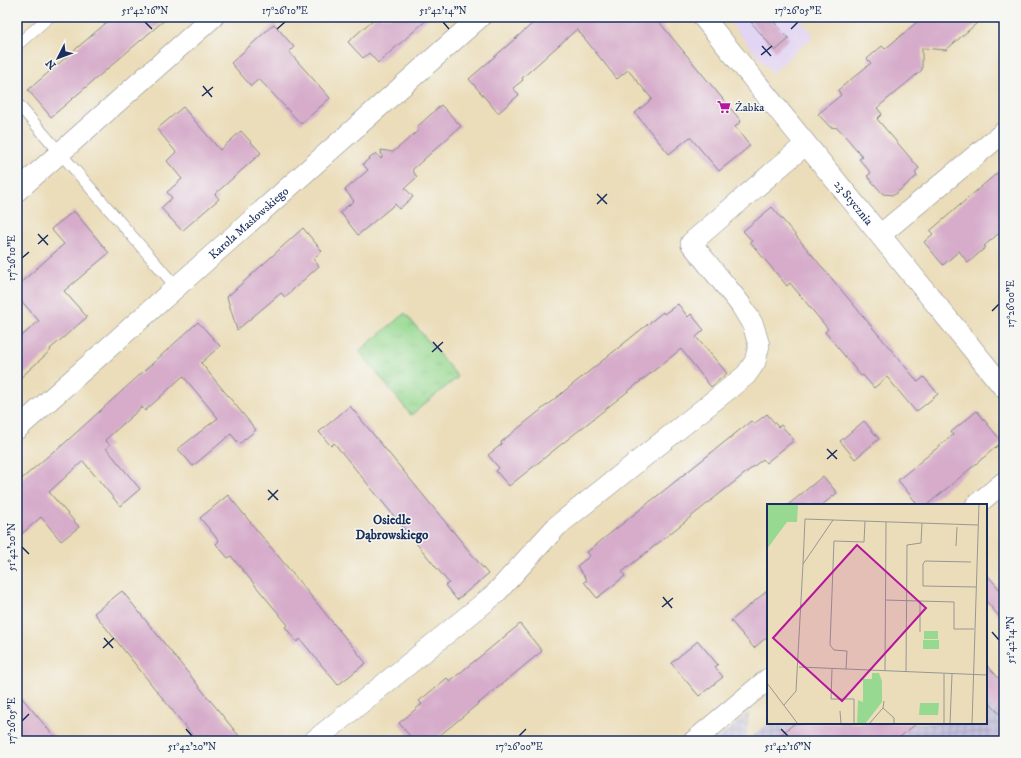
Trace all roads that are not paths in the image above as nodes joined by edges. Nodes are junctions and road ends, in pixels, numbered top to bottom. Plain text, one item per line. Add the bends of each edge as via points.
1 (50, 17) edge
2 (213, 17) edge
3 (480, 17) edge
4 (703, 17) edge
5 (17, 45) edge
6 (17, 103) edge
7 (1004, 132) edge
8 (806, 144) junction
9 (59, 153) junction
10 (17, 190) edge
11 (880, 235) junction
12 (177, 288) junction
13 (1004, 388) edge
14 (17, 430) edge
15 (1004, 482) edge
16 (977, 504) edge
17 (767, 680) edge
18 (314, 741) edge
19 (694, 741) edge

1 - 5 lane
2 - 9 street
3 - 12 street, Karola Masłowskiego
4 - 8 street, 23 Stycznia
6 - 9 lane
7 - 11 street
8 - 11 street, 23 Stycznia
8 - 18 street via 691,243 741,305 753,325 759,345 755,362 746,375 557,526 495,594
9 - 10 street
9 - 12 lane
11 - 13 street, 23 Stycznia
12 - 14 street, Karola Masłowskiego
15 - 16 street
17 - 19 street

